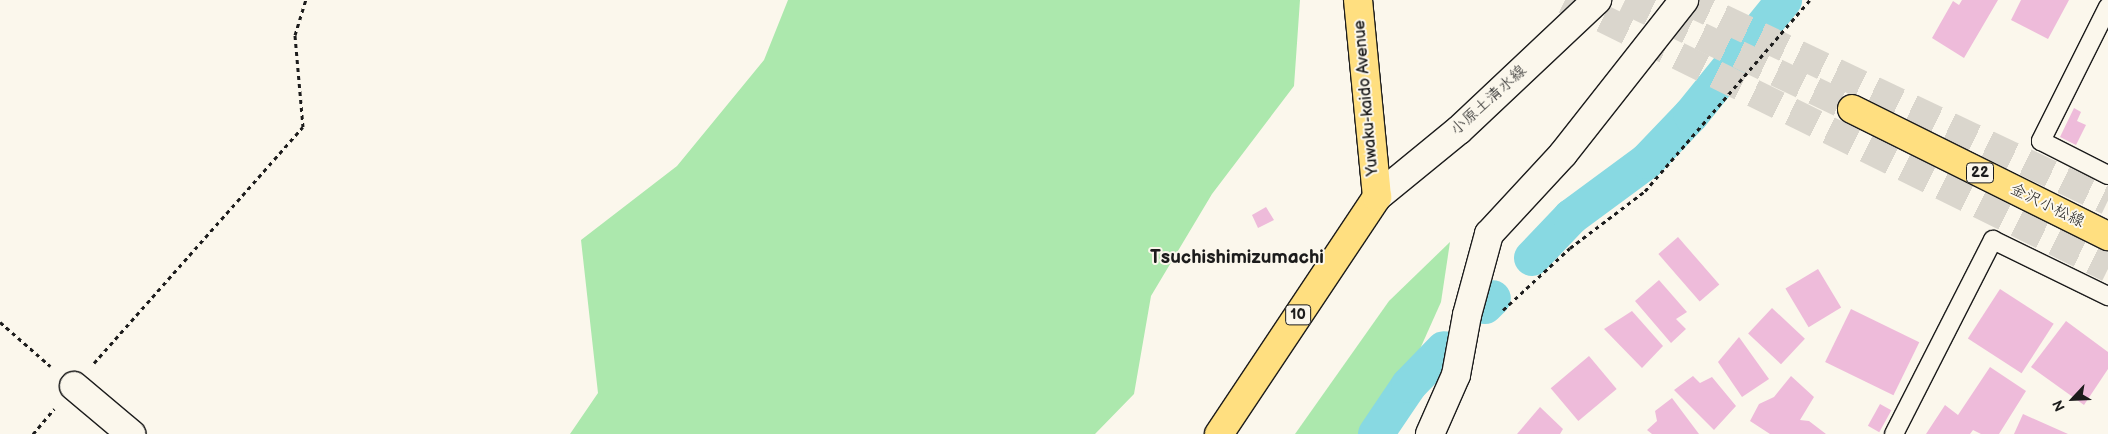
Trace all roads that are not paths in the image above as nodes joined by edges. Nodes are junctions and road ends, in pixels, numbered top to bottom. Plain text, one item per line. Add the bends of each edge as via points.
1 (1358, 0) edge
2 (1597, 0) edge
3 (1684, 0) edge
4 (2108, 7) edge
5 (1852, 109) tunnel mouth
6 (2108, 175) edge
7 (1376, 197) junction
8 (2108, 236) edge
9 (2108, 296) edge
10 (74, 386) road end
11 (131, 434) edge
12 (1220, 434) edge
13 (1430, 434) edge
14 (1894, 434) edge

1 - 7 main road, Yuwaku-kaido Avenue
2 - 7 street, 小原土清水線 via 1459,130
3 - 13 street via 1563,154 1489,234 1467,314 1456,375
4 - 6 lane via 2041,142
5 - 8 main road, 金沢小松線 / 22
7 - 12 main road, 10
9 - 14 lane via 1993,240
10 - 11 street

